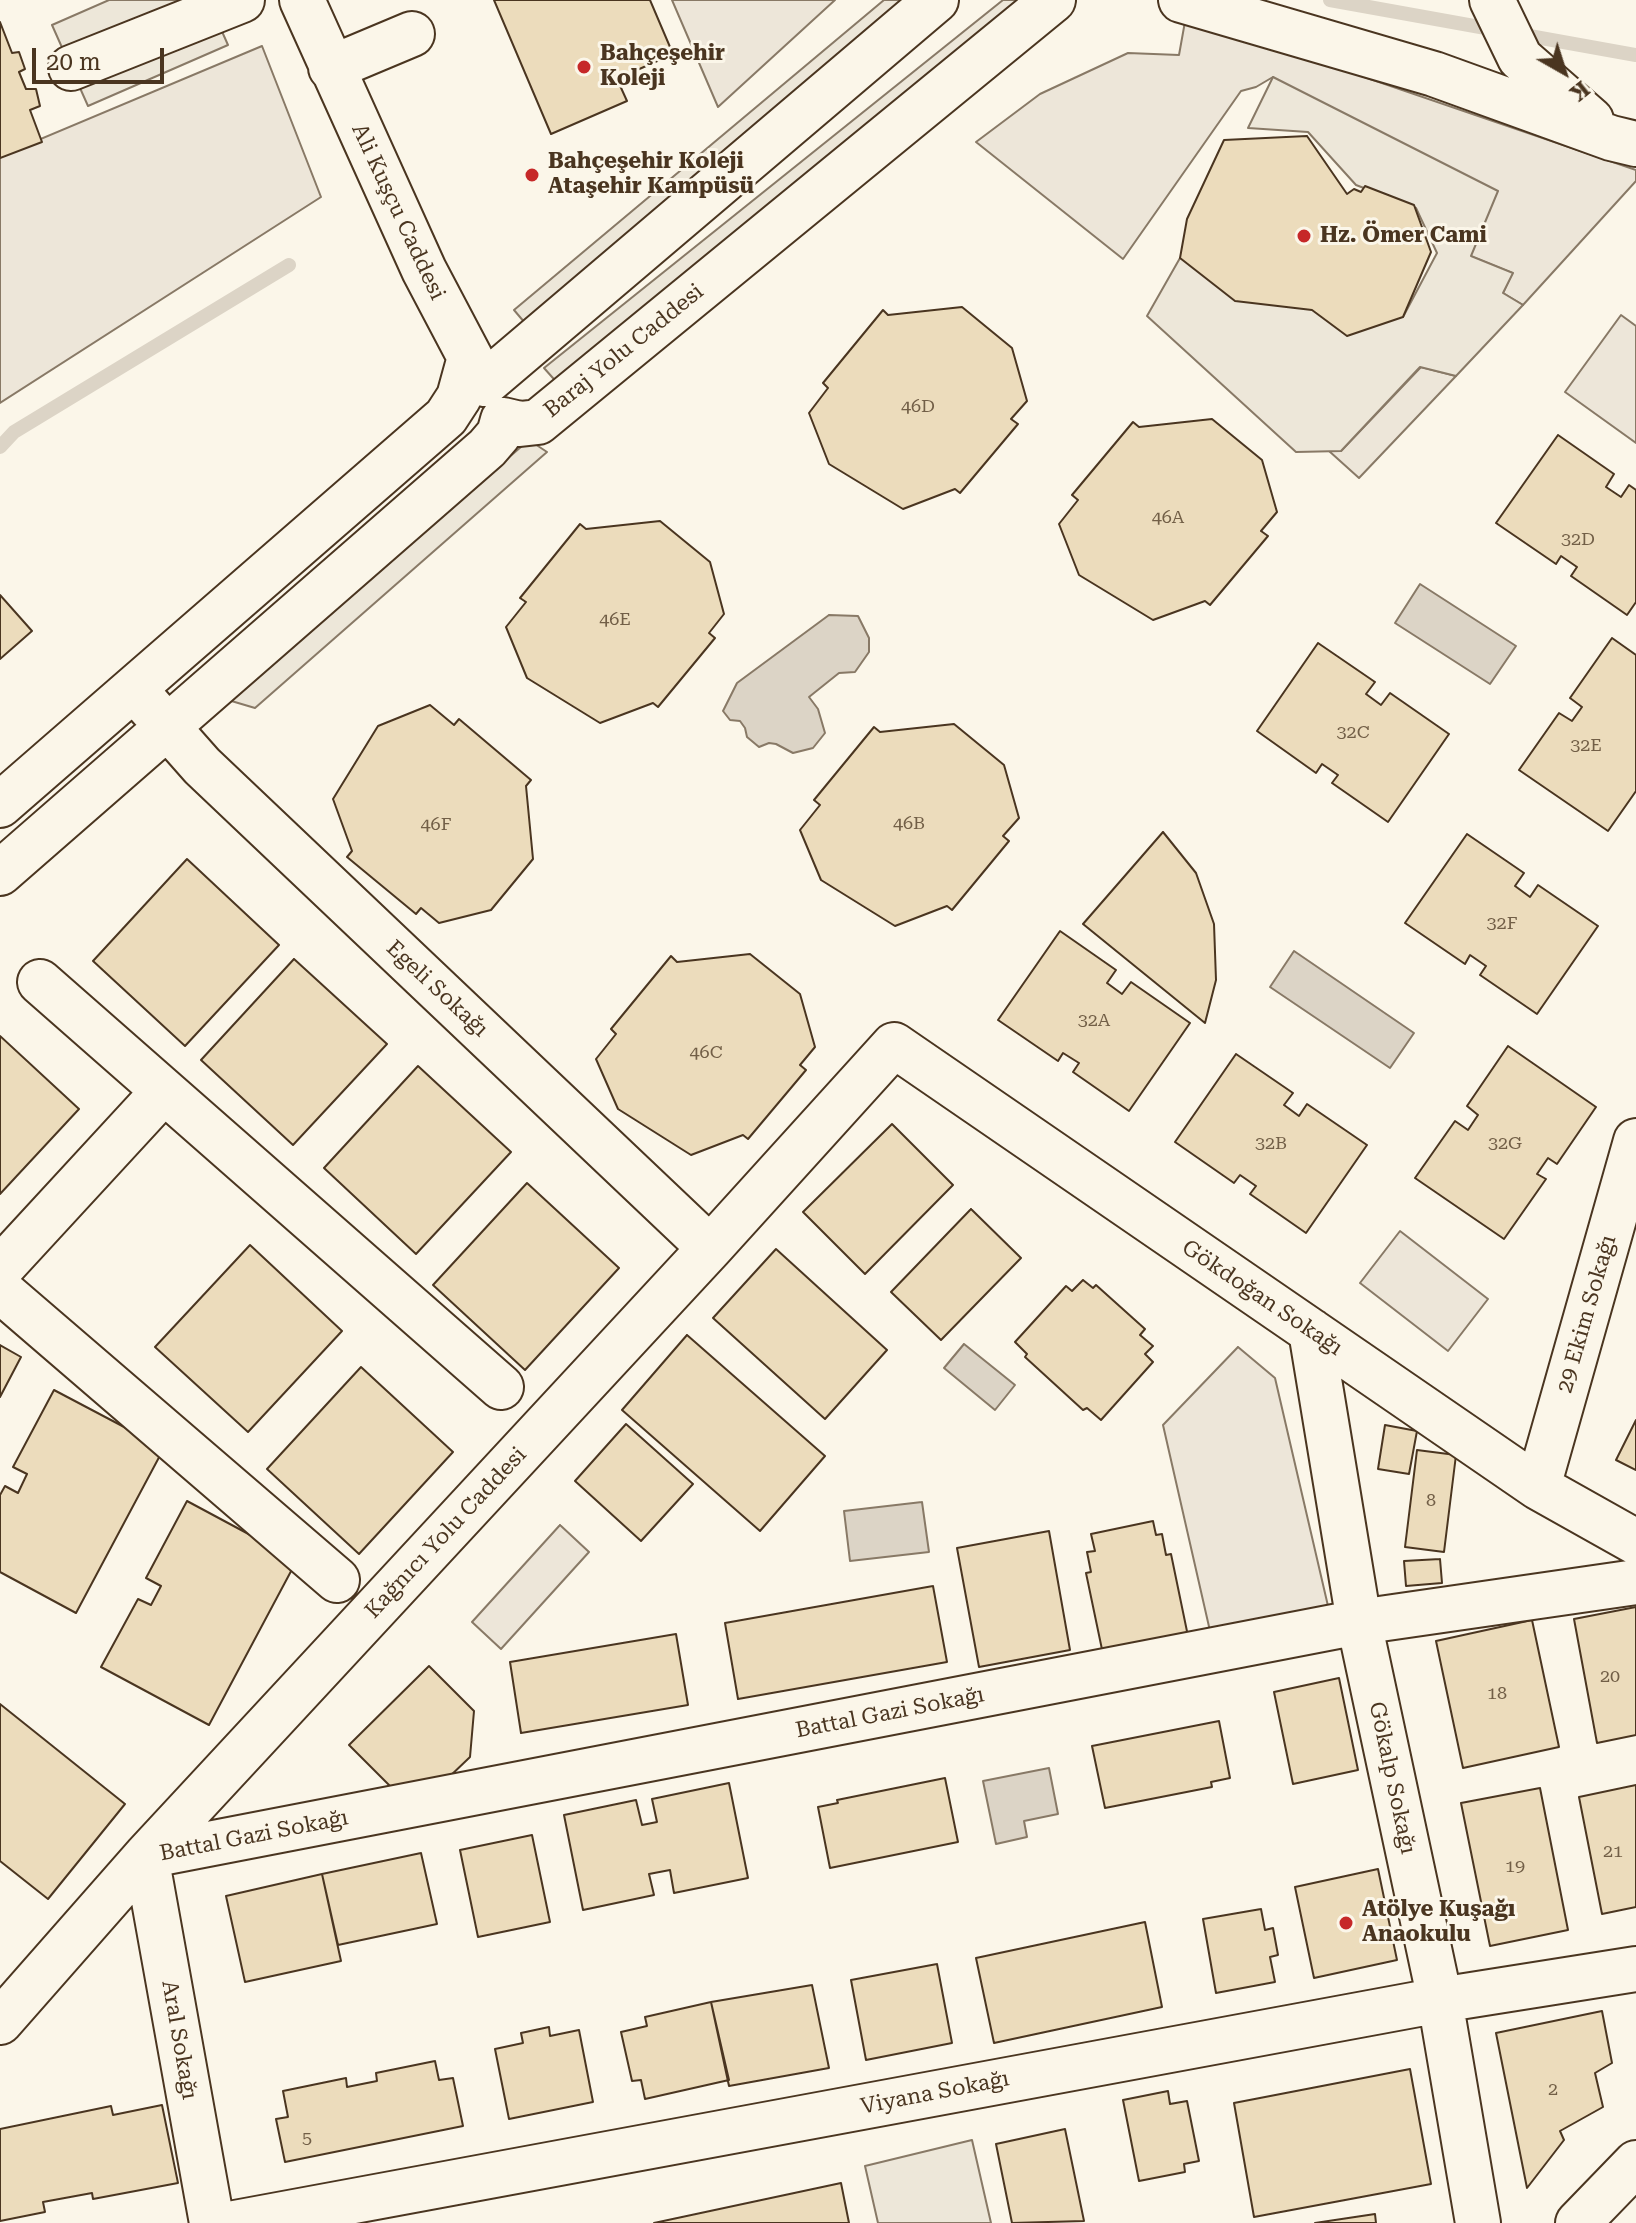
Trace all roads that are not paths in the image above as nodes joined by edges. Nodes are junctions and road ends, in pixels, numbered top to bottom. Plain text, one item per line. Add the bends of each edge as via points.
1 (242, 0) edge
2 (302, 0) edge
3 (936, 0) edge
4 (1053, 0) edge
5 (1181, 0) edge
6 (1492, 1) edge
7 (412, 34) dead end
8 (71, 68) dead end
9 (331, 68) junction
10 (1623, 141) edge
11 (486, 387) junction
12 (134, 689) junction
13 (169, 726) junction
14 (0, 805) edge
15 (0, 873) edge
16 (40, 982) dead end
17 (894, 1045) joint
18 (164, 1091) junction
19 (1636, 1141) edge
20 (710, 1248) junction
21 (0, 1269) edge
22 (0, 1290) edge
23 (1311, 1331) junction
24 (501, 1387) dead end
25 (1538, 1487) junction
26 (1636, 1542) edge
27 (337, 1580) dead end
28 (1636, 1582) edge
29 (1359, 1622) junction
30 (146, 1856) junction
31 (1636, 1969) edge
32 (1440, 2000) junction
33 (0, 2022) edge
34 (1636, 2163) edge
35 (212, 2223) edge
36 (235, 2223) edge
37 (1478, 2223) edge
38 (1578, 2223) edge

1 - 8 street
2 - 9 street, Ali Kuşçu Caddesi
3 - 11 street
4 - 11 street, Baraj Yolu Caddesi via 538,422 520,424
5 - 10 street via 1434,74
6 - 10 street via 1518,55
7 - 9 street
9 - 11 street, Ali Kuşçu Caddesi via 424,270
11 - 12 street via 459,397 446,417
11 - 13 street via 499,434 487,448
12 - 13 street
12 - 14 street
13 - 15 street
13 - 20 street, Egeli Sokağı via 202,766
16 - 18 street
17 - 20 street, Kağnıcı Yolu Caddesi
17 - 23 street, Gökdoğan Sokağı
18 - 21 street
18 - 24 street
19 - 25 street, 29 Ekim Sokağı
20 - 30 street, Kağnıcı Yolu Caddesi
22 - 27 street
23 - 25 street, Gökdoğan Sokağı
23 - 29 street, Gökalp Sokağı
25 - 26 street, Gökdoğan Sokağı
28 - 29 street, Battal Gazi Sokağı
29 - 30 street, Battal Gazi Sokağı
29 - 32 street, Gökalp Sokağı
30 - 33 street, Kağnıcı Yolu Caddesi
30 - 35 street, Aral Sokağı
31 - 32 street, Viyana Sokağı
32 - 36 street, Viyana Sokağı
32 - 37 street, Gökalp Sokağı
34 - 38 street

